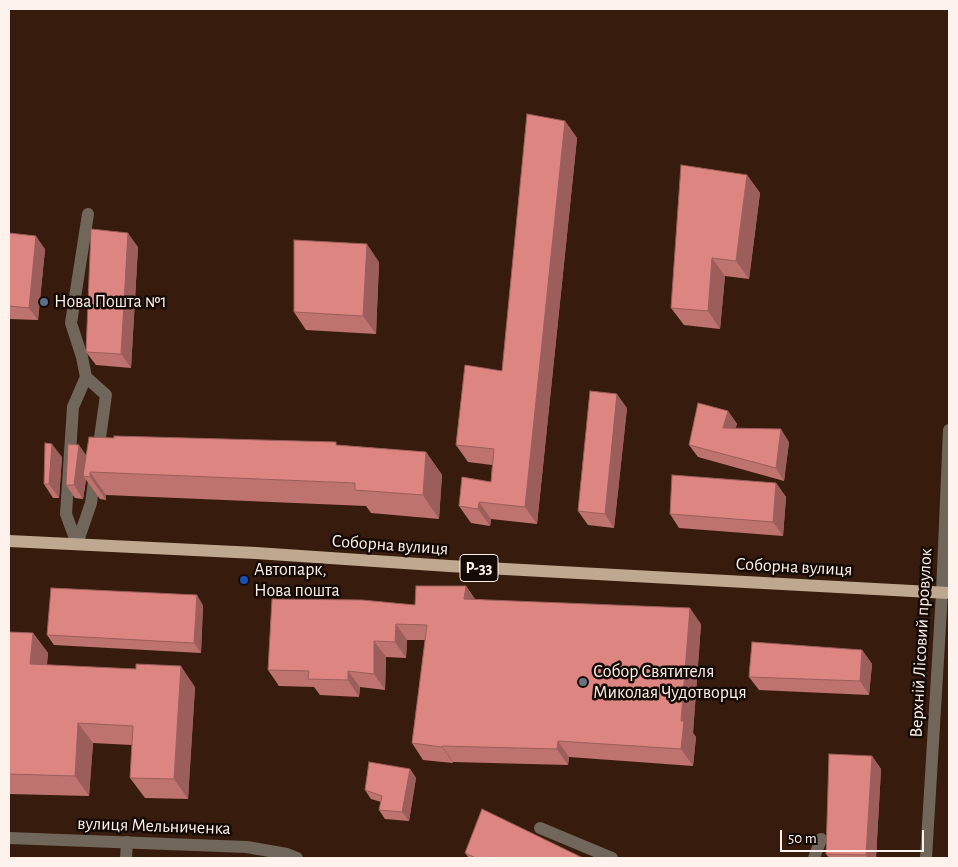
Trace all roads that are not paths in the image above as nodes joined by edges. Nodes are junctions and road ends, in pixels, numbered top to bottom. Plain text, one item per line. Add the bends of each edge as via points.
1 (88, 214) dead end
2 (86, 377) junction
3 (949, 430) edge
4 (9, 541) edge
5 (77, 544) junction
6 (946, 593) edge
7 (540, 828) dead end
8 (9, 838) edge
9 (821, 838) dead end
10 (128, 842) junction
11 (290, 857) edge
12 (126, 858) edge
13 (612, 858) edge
14 (814, 858) edge
15 (926, 858) edge

1 - 2 street via 72,323
2 - 5 street via 73,407 66,514
2 - 5 street via 106,395 91,503
3 - 6 street, Верхній Лісовий провулок
4 - 5 main road, Соборна вулиця / Р-33
5 - 6 main road, Соборна вулиця / Р-33
6 - 15 street, Верхній Лісовий провулок
7 - 13 street
8 - 10 street, вулиця Мельниченка
9 - 14 street
10 - 11 street, вулиця Мельниченка via 247,847
10 - 12 street

